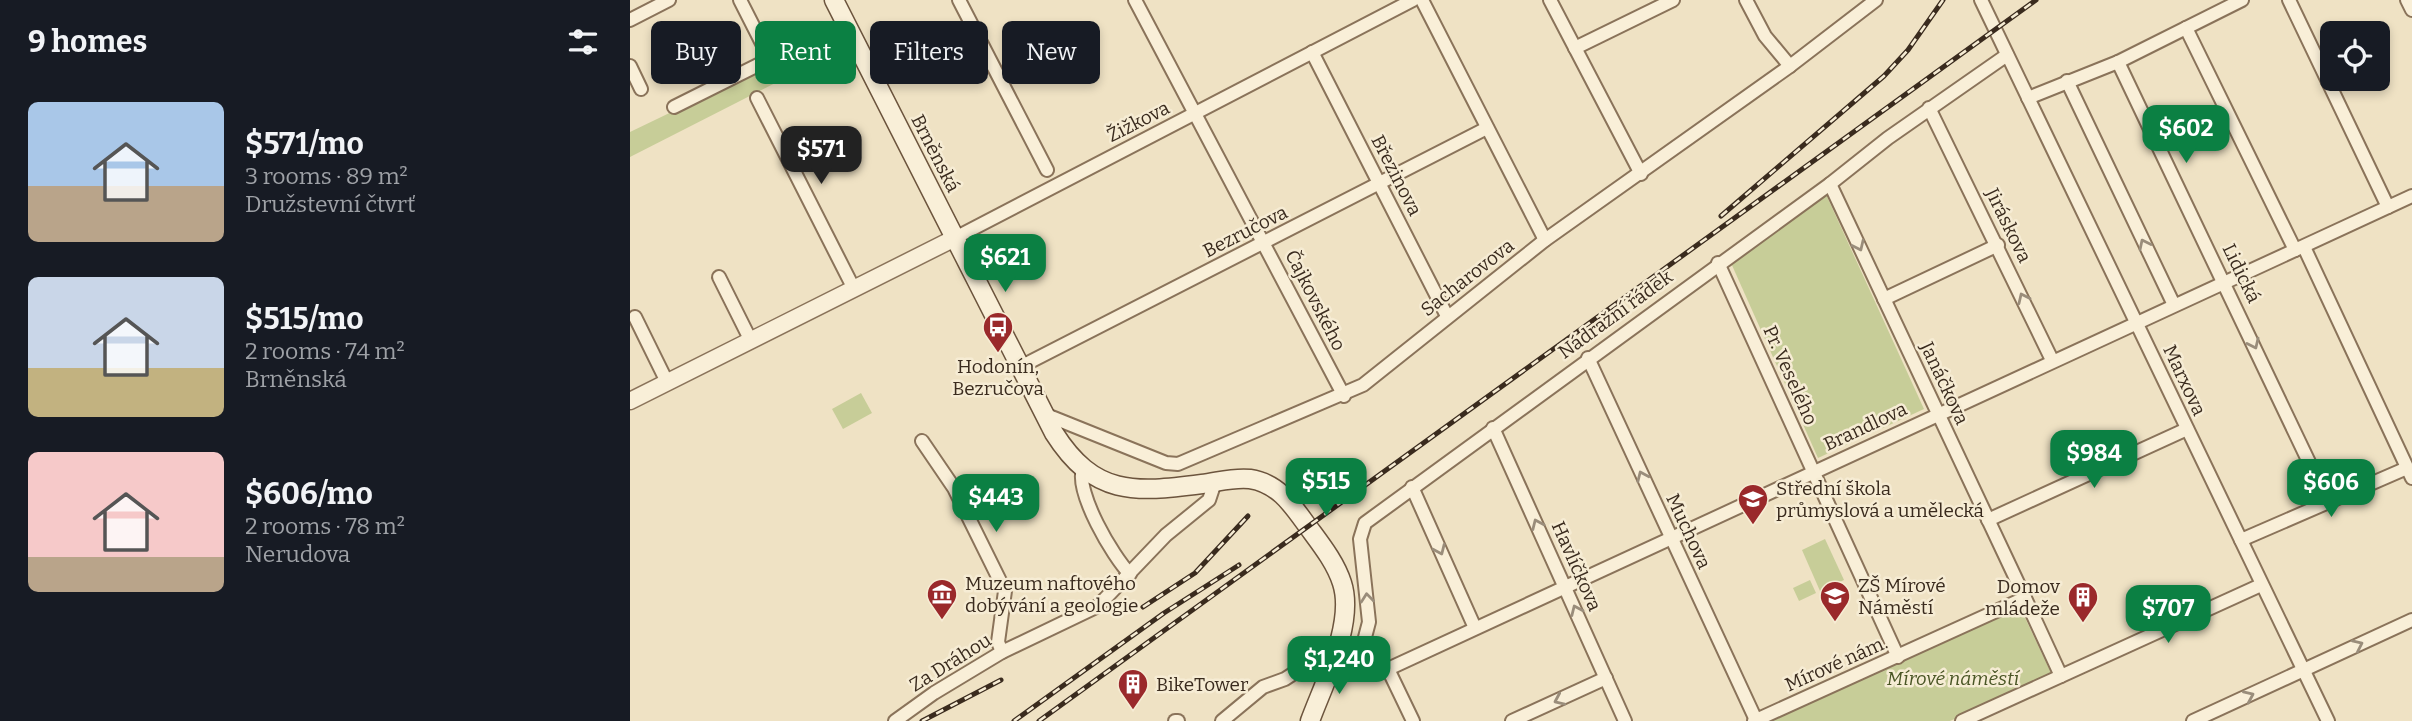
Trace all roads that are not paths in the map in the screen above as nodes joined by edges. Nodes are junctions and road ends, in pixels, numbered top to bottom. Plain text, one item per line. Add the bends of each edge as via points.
1 (669, 0) edge
2 (740, 0) edge
3 (834, 0) edge
4 (959, 0) edge
5 (1135, 0) edge
6 (1413, 0) edge
7 (1422, 0) edge
8 (1550, 0) edge
9 (1673, 0) edge
10 (1745, 0) edge
11 (1876, 0) edge
12 (2242, 0) edge
13 (2289, 0) edge
14 (2407, 0) edge
15 (1987, 3) edge
16 (2412, 10) edge
17 (630, 20) edge
18 (2186, 28) junction
19 (1575, 48) junction
20 (1312, 52) junction
21 (2007, 55) junction
22 (2118, 62) junction
23 (630, 66) edge
24 (1790, 66) junction
25 (2067, 82) junction
26 (641, 89) dead end
27 (757, 98) dead end
28 (2028, 98) junction
29 (674, 107) dead end
30 (1929, 108) junction
31 (1196, 114) junction
32 (1488, 128) junction
33 (1047, 170) dead end
34 (1641, 174) junction
35 (1380, 183) junction
36 (1830, 184) junction
37 (2411, 198) edge
38 (2388, 207) junction
39 (955, 238) junction
40 (1545, 240) junction
41 (1265, 243) junction
42 (1998, 246) junction
43 (2299, 248) junction
44 (1718, 263) junction
45 (719, 277) dead end
46 (2225, 282) junction
47 (854, 289) junction
48 (1884, 299) junction
49 (2174, 305) junction
50 (1447, 316) junction
51 (635, 317) dead end
52 (2136, 323) junction
53 (750, 339) junction
54 (1588, 358) junction
55 (2052, 360) junction
56 (1020, 367) junction
57 (667, 382) junction
58 (1343, 396) junction
59 (630, 401) edge
60 (1044, 414) junction
61 (1937, 414) junction
62 (1493, 428) junction
63 (2186, 429) junction
64 (922, 441) dead end
65 (1083, 469) junction
66 (1813, 471) junction
67 (2409, 473) edge
68 (1215, 482) junction
69 (1412, 487) junction
70 (2328, 502) junction
71 (1988, 520) junction
72 (1670, 538) junction
73 (2241, 540) junction
74 (1130, 574) junction
75 (2261, 585) junction
76 (1565, 586) junction
77 (2025, 598) junction
78 (2412, 620) edge
79 (1475, 628) junction
80 (1002, 652) junction
81 (1898, 657) junction
82 (1332, 659) junction
83 (1358, 664) junction
84 (1388, 669) junction
85 (2304, 671) junction
86 (2061, 676) junction
87 (1606, 678) junction
88 (895, 721) edge
89 (1222, 721) edge
90 (1310, 721) edge
91 (1413, 721) edge
92 (1512, 721) edge
93 (1625, 721) edge
94 (1755, 721) edge
95 (1962, 721) edge
96 (2193, 721) edge
97 (2328, 721) edge

1 - 17 street
2 - 29 street via 770,59
3 - 39 main road, Brněnská
4 - 33 street
5 - 31 street, Čajkovského
6 - 20 street, Žižkova
7 - 32 street
8 - 19 street
9 - 19 street
10 - 24 street via 1765,36
11 - 24 street, Sacharovova
12 - 18 street
13 - 38 street
14 - 16 street
15 - 21 street, Marxova
18 - 22 street
18 - 43 street
19 - 34 street
20 - 31 street, Žižkova
20 - 35 street, Březinova
21 - 28 street, Marxova
21 - 30 street, Nádražní řádek
22 - 25 street
22 - 46 street, Lidická
23 - 26 street
24 - 34 street, Sacharovova
25 - 28 street
49 -> 25 street
27 - 47 street
28 - 52 street, Marxova
30 - 36 street, Nádražní řádek
30 - 42 street, Jiráskova
31 - 39 street, Žižkova
31 - 41 street, Čajkovského
32 - 35 street, Bezručova
32 - 40 street
34 - 40 street, Sacharovova
35 - 41 street, Bezručova
35 - 50 street, Březinova
36 - 44 street, Nádražní řádek
36 -> 48 street, Janáčkova
37 - 38 street, Brandlova
38 - 43 street, Brandlova
39 - 47 street
39 - 56 main road, Brněnská
40 - 50 street, Sacharovova
41 - 56 street, Bezručova
41 - 58 street, Čajkovského
42 - 48 street
55 -> 42 street, Jiráskova
43 - 46 street, Brandlova
43 - 67 street
44 - 54 street, Nádražní řádek
44 - 66 street, Pr. Veselého
45 - 53 street
46 - 49 street, Brandlova
46 -> 70 street, Lidická
47 - 53 street
48 - 61 street, Janáčkova
49 - 52 street, Brandlova
50 - 58 street, Sacharovova via 1380,373
51 - 57 street
52 - 55 street, Brandlova
52 - 63 street, Marxova
53 - 57 street
54 - 62 street, Nádražní řádek
72 -> 54 street, Muchova
55 - 61 street, Brandlova
56 - 60 main road, Brněnská
57 - 59 street
58 - 60 street, Sacharovova via 1178,464
60 - 65 main road, Brněnská via 1063,448
61 - 66 street, Brandlova
61 - 71 street, Janáčkova
62 - 69 street, Nádražní řádek
76 -> 62 street, Havlíčkova
63 - 71 street
63 - 73 street, Marxova
64 - 80 street via 954,488 1002,586 1005,598 998,642
65 - 68 main road, Brněnská via 1109,485 1139,490
65 - 74 street via 1082,490
66 - 72 street, Brandlova
66 - 81 street, Pr. Veselého
67 - 70 street
68 - 74 street, Za Dráhou via 1209,500
68 - 82 main road, Brněnská via 1245,479 1277,489 1327,553 1346,597 1345,620
69 -> 79 street
83 -> 69 street, Nádražní řádek via 1369,622 1361,533 1365,523
70 - 73 street
71 - 77 street, Janáčkova
72 - 76 street, Brandlova
72 - 94 street, Muchova
73 - 75 street, Marxova
74 - 80 street, Za Dráhou via 1087,613
75 - 85 street, Marxova
75 - 86 street
76 - 79 street, Brandlova
87 -> 76 street, Havlíčkova
77 - 81 street, Mírové nám.
77 - 86 street
85 -> 78 street
79 - 84 street, Brandlova
80 - 88 street, Za Dráhou
81 - 94 street, Mírové nám.
82 - 83 street
82 - 89 street via 1311,662 1263,687
82 - 90 main road, Brněnská
83 - 84 street
84 - 91 street
96 -> 85 street
85 - 97 street, Marxova
86 - 95 street
87 -> 92 street
87 - 93 street, Havlíčkova

